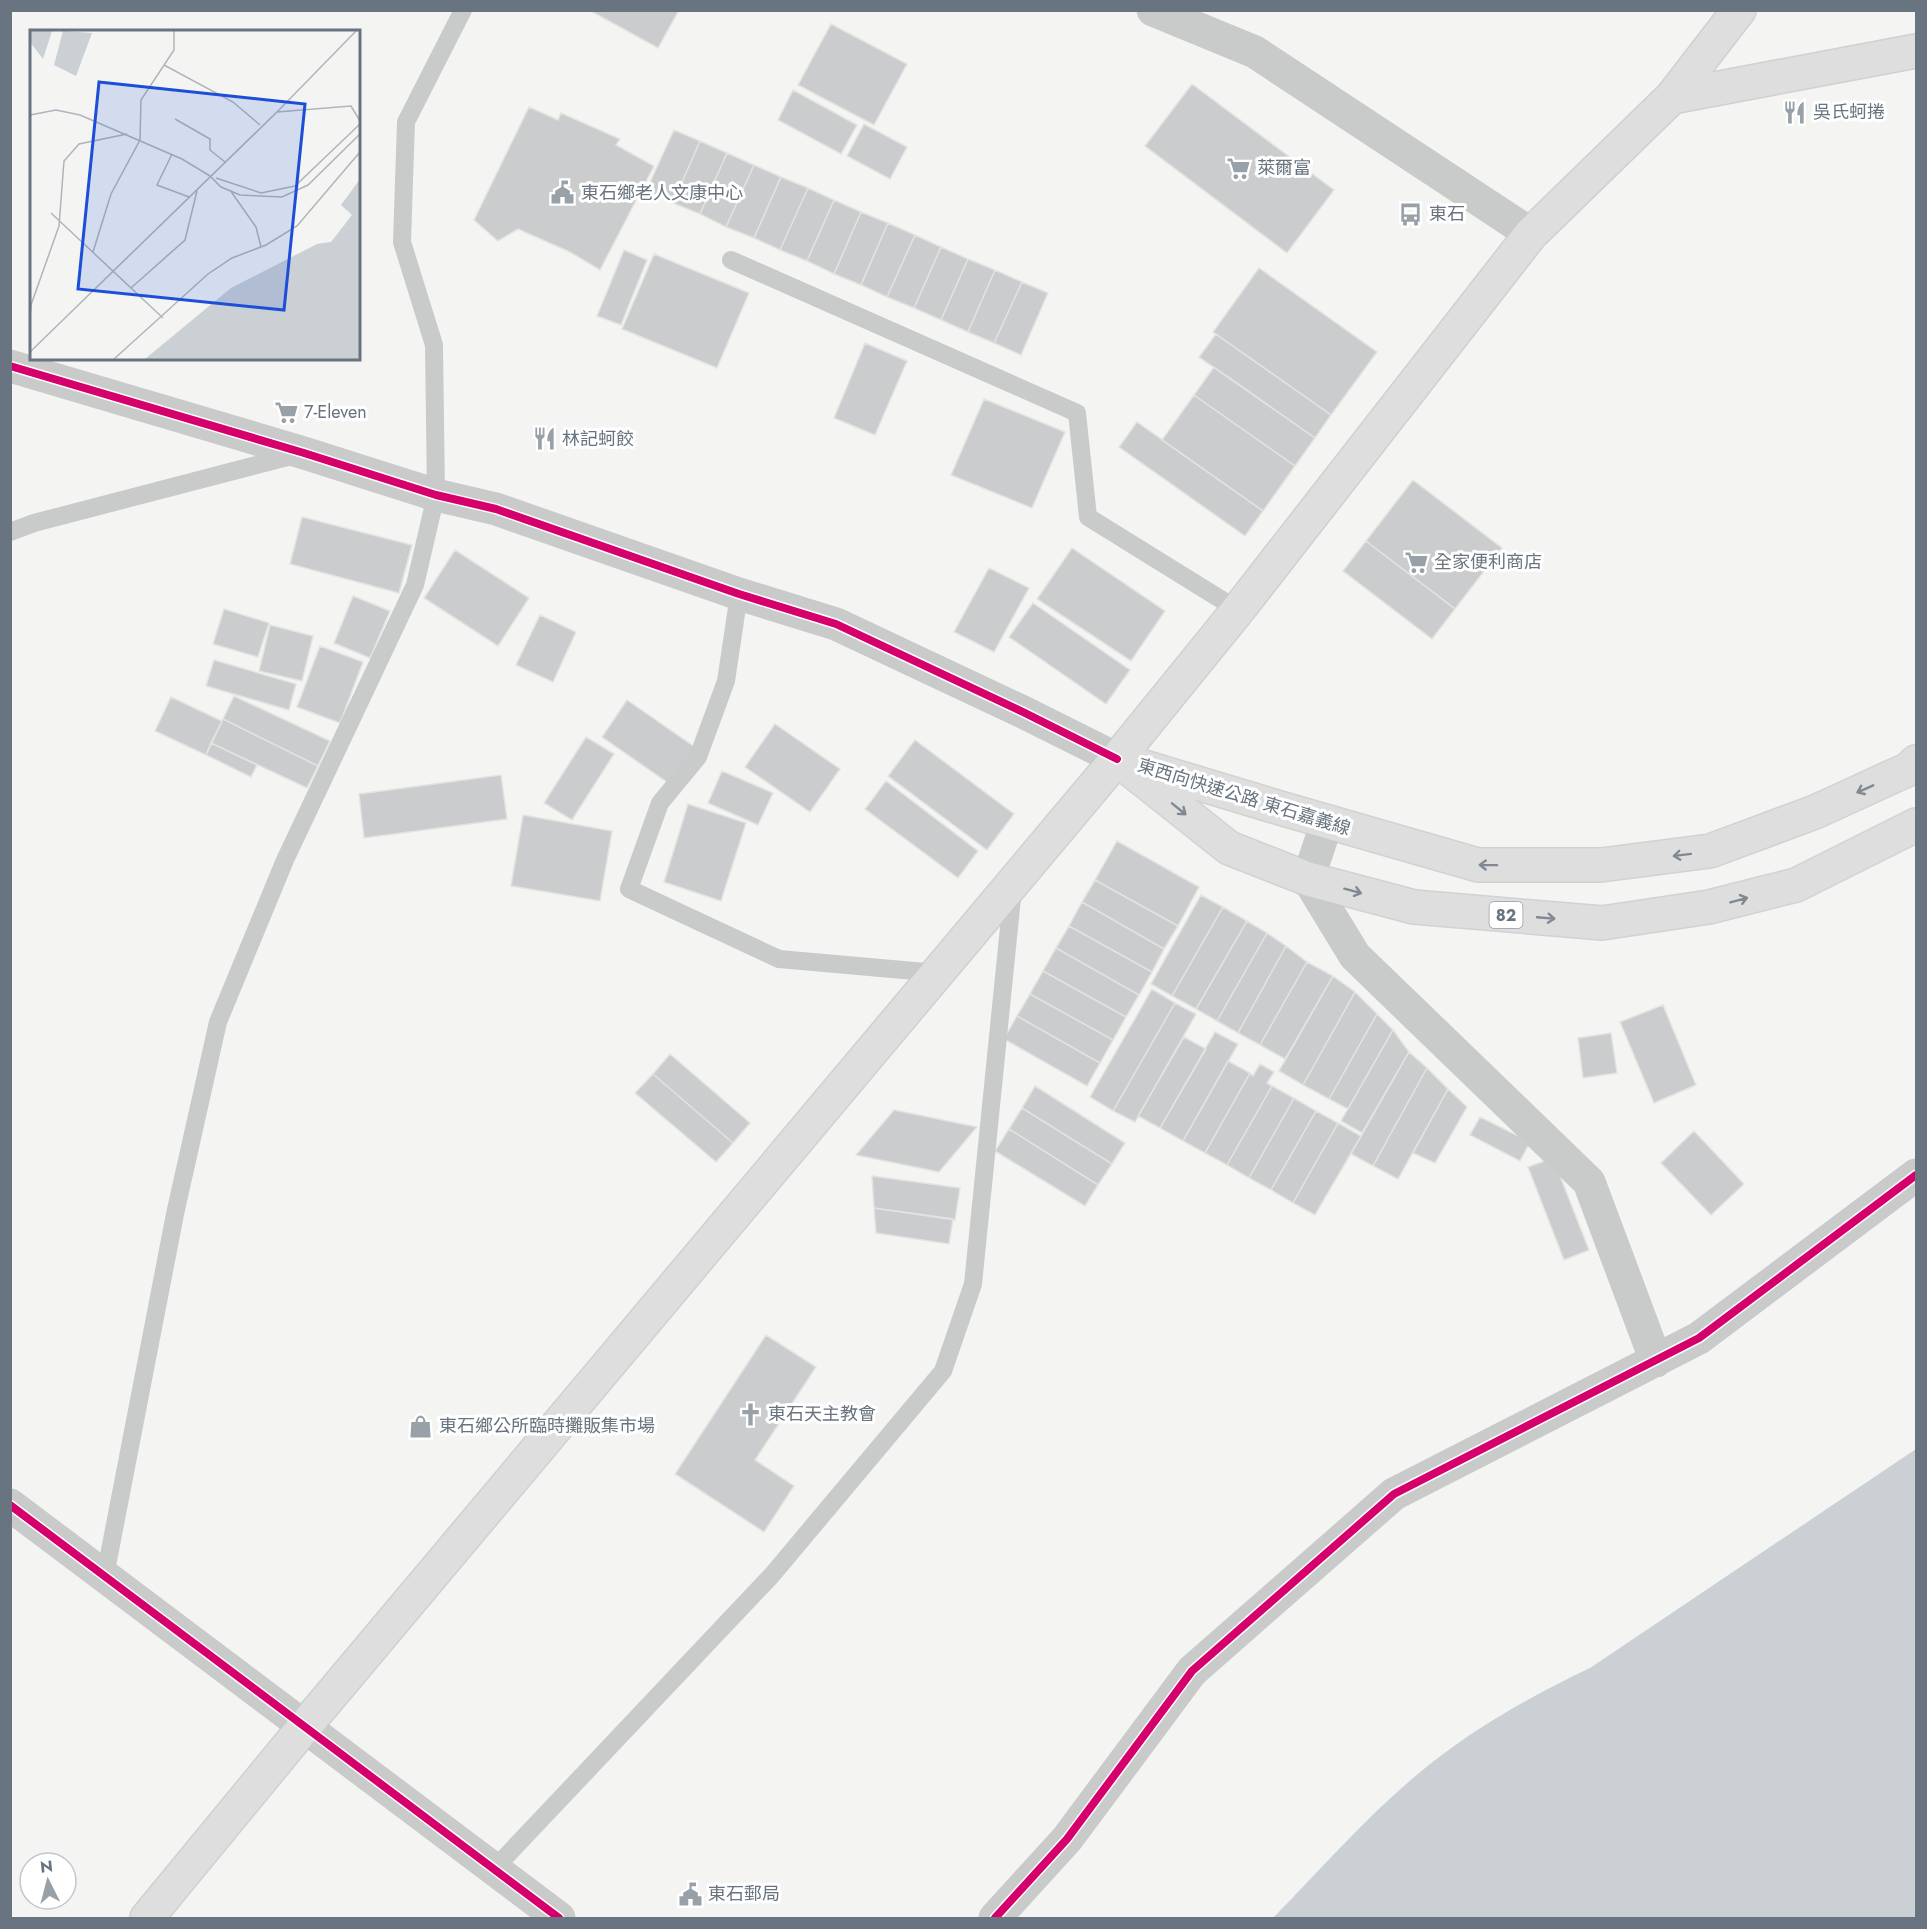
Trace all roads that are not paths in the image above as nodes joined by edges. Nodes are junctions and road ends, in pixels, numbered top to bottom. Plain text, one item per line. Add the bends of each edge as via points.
1 (463, 10) edge
2 (1153, 10) edge
3 (1739, 10) edge
4 (1917, 51) edge
5 (1672, 97) junction
6 (1531, 234) junction
7 (731, 260) dead end
8 (10, 366) edge
9 (304, 453) junction
10 (436, 495) junction
11 (10, 532) edge
12 (739, 594) junction
13 (1238, 610) junction
14 (1117, 759) junction
15 (1917, 762) edge
16 (1327, 822) junction
17 (1917, 825) edge
18 (1308, 879) junction
19 (1014, 881) junction
20 (937, 973) junction
21 (1917, 1175) edge
22 (1656, 1361) junction
23 (10, 1504) edge
24 (105, 1576) junction
25 (305, 1726) junction
26 (494, 1869) junction
27 (147, 1918) edge
28 (559, 1918) edge
29 (995, 1918) edge

1 - 10 lane via 406,122 402,242 434,345
2 - 6 street via 1255,52
3 - 5 main road
4 - 5 main road
5 - 6 main road
6 - 13 main road
7 - 13 lane via 1077,413 1088,518
8 - 9 street
9 - 10 street
9 - 11 lane
10 - 12 street via 496,509
10 - 24 lane via 415,585 285,860 218,1022 175,1214
12 - 14 street via 836,624
12 - 20 lane via 726,681 698,757 660,803 629,889 779,959
13 - 14 main road
14 - 16 main road, 東西向快速公路 東石嘉義線
14 -> 18 main road, 東西向快速公路 東石嘉義線 / 82 via 1229,848
14 - 19 main road
15 -> 16 main road, 東西向快速公路 東石嘉義線 via 1815,812 1710,851 1601,865 1478,865
16 - 18 street
18 -> 17 main road, 東西向快速公路 東石嘉義線 / 82 via 1414,907 1602,923 1709,908 1796,885
18 - 22 street via 1355,956 1589,1182
19 - 20 main road
19 - 26 lane via 973,1284 943,1371 772,1575
20 - 25 main road
21 - 22 street via 1699,1338
22 - 29 street via 1394,1494 1192,1671 1067,1839
23 - 24 street
24 - 25 street
25 - 26 street
25 - 27 main road
26 - 28 street

